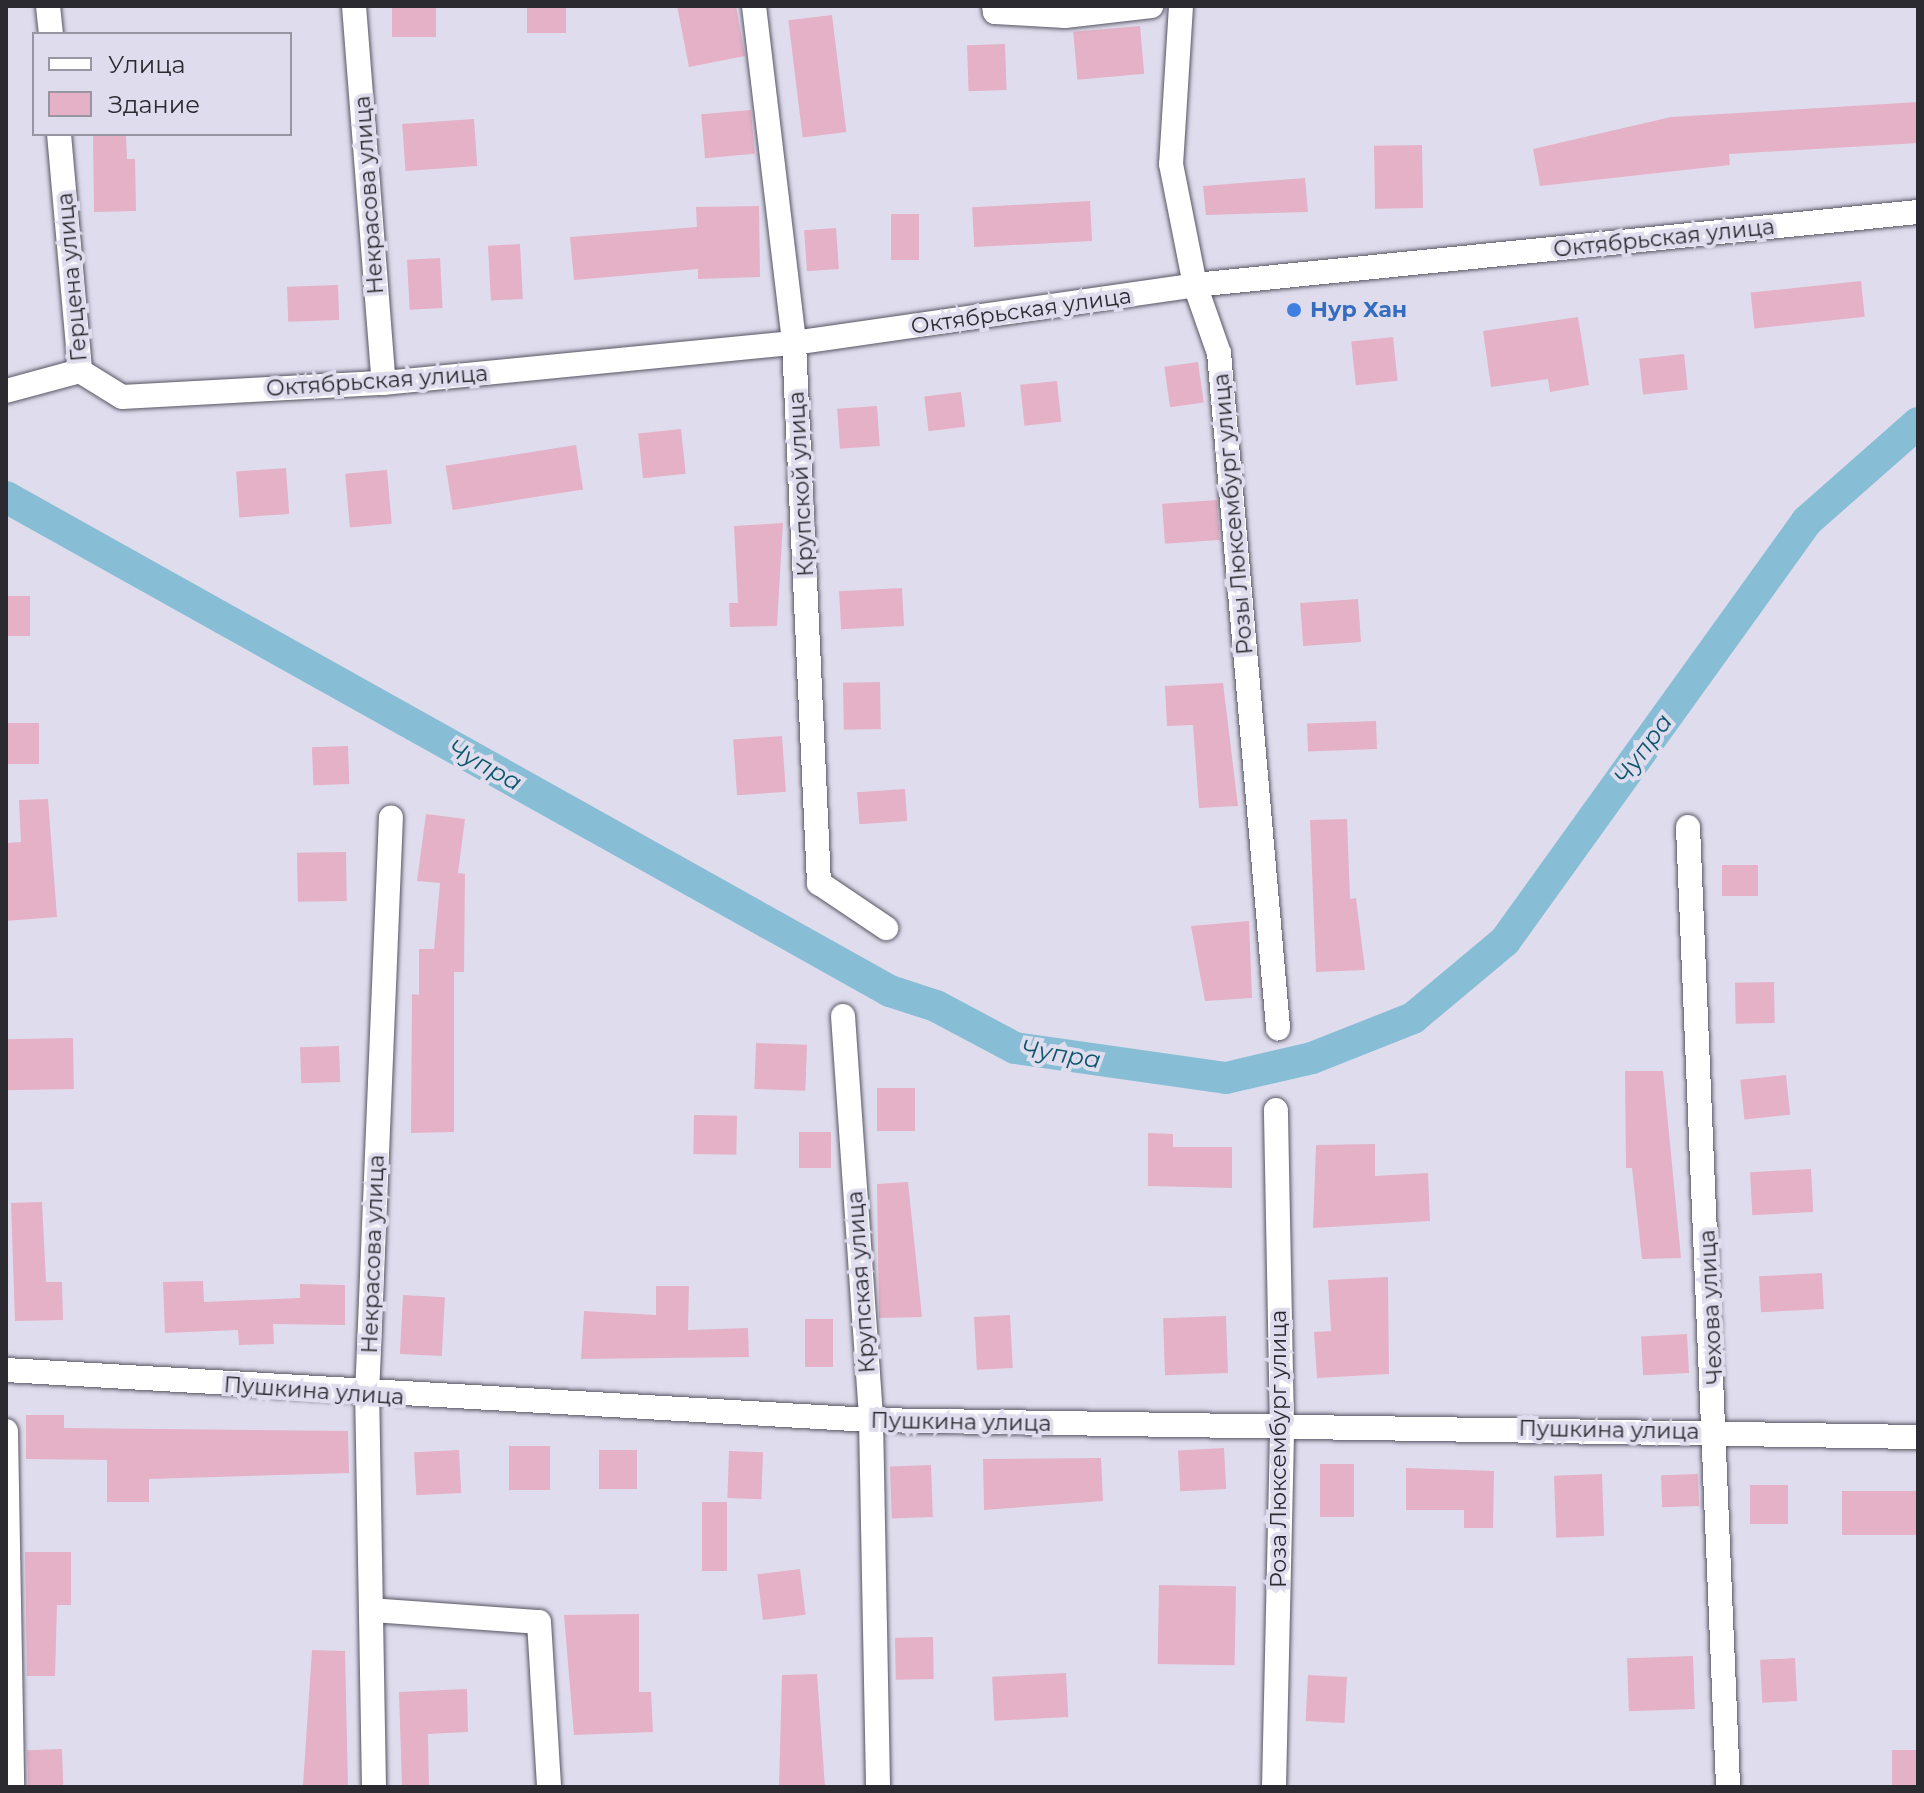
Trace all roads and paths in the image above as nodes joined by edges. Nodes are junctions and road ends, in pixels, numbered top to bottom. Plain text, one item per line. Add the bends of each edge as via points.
1 (48, 6) edge
2 (354, 6) edge
3 (754, 6) edge
4 (994, 6) edge
5 (1151, 6) edge
6 (1181, 6) edge
7 (51, 32) edge
8 (59, 136) edge
9 (1918, 212) edge
10 (1195, 285) junction
11 (794, 343) junction
12 (80, 371) junction
13 (384, 383) junction
14 (6, 391) edge
15 (122, 397) joint
16 (391, 817) dead end
17 (1688, 827) dead end
18 (886, 928) dead end
19 (843, 1016) dead end
20 (1278, 1028) dead end
21 (1276, 1110) dead end
22 (6, 1370) edge
23 (367, 1396) junction
24 (871, 1420) junction
25 (1282, 1427) junction
26 (6, 1431) edge
27 (1717, 1431) junction
28 (1918, 1437) edge
29 (371, 1610) junction
30 (12, 1787) edge
31 (374, 1787) edge
32 (549, 1787) edge
33 (878, 1787) edge
34 (1274, 1787) edge
35 (1728, 1787) edge

1 - 7 street
2 - 13 street, Некрасова улица
3 - 11 street, Крупской улица
4 - 5 street via 995,12 1065,16
6 - 10 street, Розы Люксембург улица via 1171,164
8 - 12 street, Герцена улица
9 - 10 street, Октябрьская улица
10 - 11 street, Октябрьская улица
10 - 20 street, Розы Люксембург улица via 1219,353
11 - 13 street, Октябрьская улица
11 - 18 street, Крупской улица via 819,883
12 - 14 street
12 - 15 street, Герцена улица
13 - 15 street, Октябрьская улица
16 - 23 street, Некрасова улица
17 - 27 street, Чехова улица
19 - 24 street, Крупская улица
21 - 25 street, Роза Люксембург улица
22 - 23 street, Пушкина улица
23 - 24 street, Пушкина улица
23 - 29 street, Некрасова улица
24 - 25 street, Пушкина улица
24 - 33 street, Крупская улица
25 - 27 street, Пушкина улица
25 - 34 street, Роза Люксембург улица
26 - 30 street
27 - 28 street, Пушкина улица
27 - 35 street, Чехова улица
29 - 31 street, Некрасова улица
29 - 32 street via 539,1622

